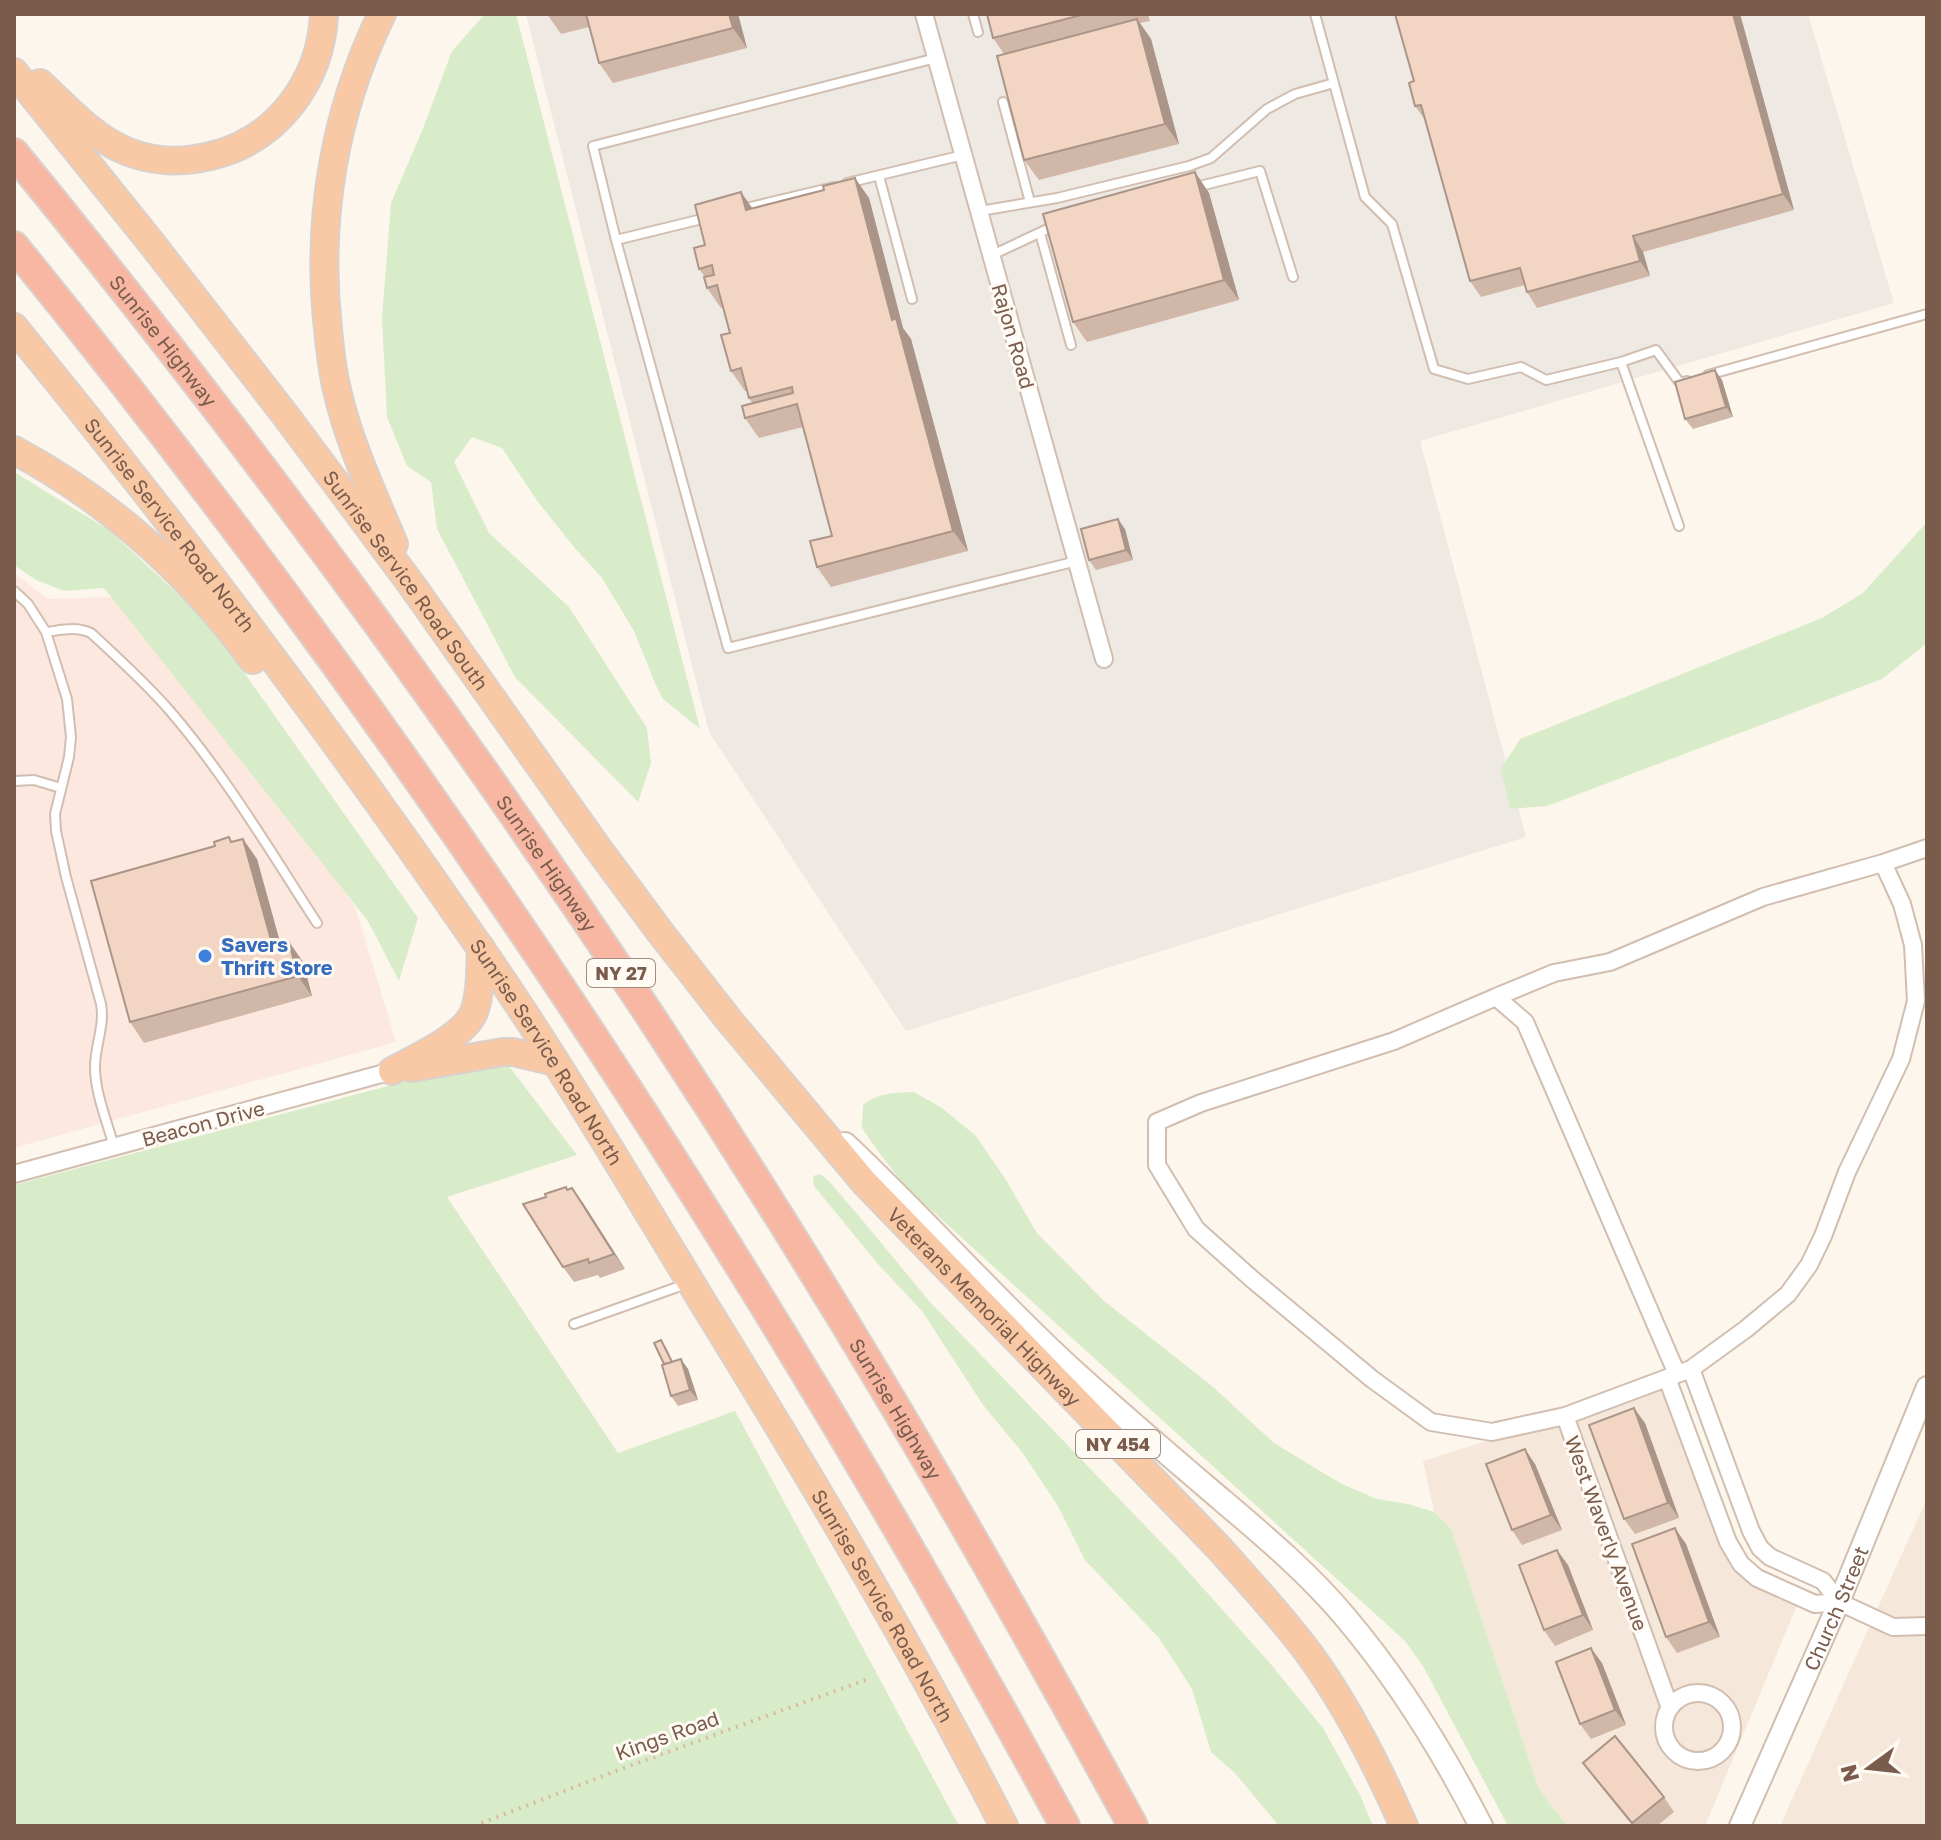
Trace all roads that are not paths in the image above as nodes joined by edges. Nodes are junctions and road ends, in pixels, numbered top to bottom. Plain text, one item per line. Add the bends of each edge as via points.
1 (324, 14) edge
2 (382, 14) edge
3 (924, 14) edge
4 (973, 14) edge
5 (1315, 14) edge
6 (978, 32) dead end
7 (936, 58) junction
8 (14, 60) edge
9 (14, 72) edge
10 (1334, 83) junction
11 (1003, 102) edge
12 (14, 153) edge
13 (963, 155) junction
14 (879, 176) junction
15 (1186, 190) edge
16 (1030, 202) junction
17 (740, 210) edge
18 (979, 211) junction
19 (709, 218) edge
20 (1067, 221) edge
21 (1040, 233) junction
22 (616, 240) junction
23 (14, 246) edge
24 (991, 255) junction
25 (1293, 277) dead end
26 (912, 299) dead end
27 (1927, 314) edge
28 (14, 327) edge
29 (1071, 345) dead end
30 (1621, 362) junction
31 (14, 450) edge
32 (1679, 526) dead end
33 (1077, 561) junction
34 (411, 584) junction
35 (14, 591) edge
36 (46, 632) junction
37 (1104, 659) dead end
38 (14, 781) edge
39 (61, 788) junction
40 (406, 842) junction
41 (1927, 848) edge
42 (1883, 863) junction
43 (317, 923) dead end
44 (481, 948) junction
45 (1496, 997) junction
46 (555, 1062) junction
47 (392, 1071) junction
48 (790, 1092) junction
49 (114, 1147) junction
50 (14, 1174) edge
51 (691, 1283) junction
52 (574, 1324) dead end
53 (1678, 1373) junction
54 (1927, 1387) edge
55 (1565, 1416) junction
56 (1839, 1602) junction
57 (1927, 1626) edge
58 (1670, 1708) junction
59 (1004, 1826) edge
60 (1065, 1826) edge
61 (1133, 1826) edge
62 (1404, 1826) edge
63 (1481, 1826) edge
64 (1740, 1826) edge

1 - 8 highway via 312,70 277,121 221,154 198,159 151,158 110,143
2 - 34 highway via 361,63 329,181 325,303 346,423
3 - 7 street, Rajon Road
4 - 6 lane
5 - 10 lane
7 - 13 street, Rajon Road
7 - 22 lane via 593,146
9 - 34 highway, Sunrise Service Road South via 201,306
10 - 16 lane via 1267,109 1211,158
10 - 30 lane via 1365,197 1392,224 1434,369 1468,379 1521,367 1546,380
11 - 16 lane
12 - 61 highway, Sunrise Highway / NY 27 via 310,531 574,903 856,1342
13 - 14 lane
13 - 18 street, Rajon Road
14 - 17 lane
14 - 26 lane
15 - 25 lane via 1260,171
16 - 18 lane
18 - 24 street, Rajon Road
19 - 22 lane
20 - 21 lane
21 - 24 lane
21 - 29 lane
22 - 33 lane via 728,648
23 - 60 highway, NY 27 via 285,597 611,1064 839,1427
24 - 33 street, Rajon Road
27 - 30 lane via 1680,383 1656,350
28 - 40 highway, Sunrise Service Road North via 221,588
30 - 32 lane
31 - 40 highway via 90,497 181,574 329,761
33 - 37 street, Rajon Road
34 - 48 highway, Sunrise Service Road South via 660,932
35 - 36 lane
36 - 39 lane via 70,715 69,757
36 - 43 lane via 73,628 91,633 170,711
38 - 39 lane
39 - 49 lane via 56,831 101,1004 96,1077
40 - 44 highway, Sunrise Service Road North
41 - 42 street
42 - 45 street via 1763,897 1610,962 1554,973
42 - 53 street, West Waverly Avenue via 1913,945 1916,1001 1901,1059 1809,1265 1788,1294 1746,1329
44 - 46 highway, Sunrise Service Road North
44 - 47 highway via 473,1016 457,1034
45 - 53 street via 1525,1022
45 - 55 street via 1394,1041 1157,1122 1157,1165 1196,1229 1372,1379 1431,1422 1492,1432
46 - 47 highway via 503,1052
46 - 51 highway, Sunrise Service Road North
47 - 49 street, Beacon Drive
48 - 62 highway, Veterans Memorial Highway / NY 454 via 864,1182 1267,1601 1350,1717
48 - 63 main road via 1057,1355 1316,1585 1404,1693
49 - 50 street, Beacon Drive
51 - 52 lane
51 - 59 highway, Sunrise Service Road North via 910,1650
53 - 55 street, West Waverly Avenue
53 - 56 street via 1760,1548 1823,1581
53 - 56 street via 1728,1542 1741,1564 1757,1578 1815,1604
54 - 56 street, Church Street
55 - 58 street, West Waverly Avenue
56 - 57 street via 1893,1627
56 - 64 street, Church Street
58 - 58 street, West Waverly Avenue via 1665,1736 1684,1758 1712,1758 1728,1743 1731,1718 1715,1697 1690,1693

